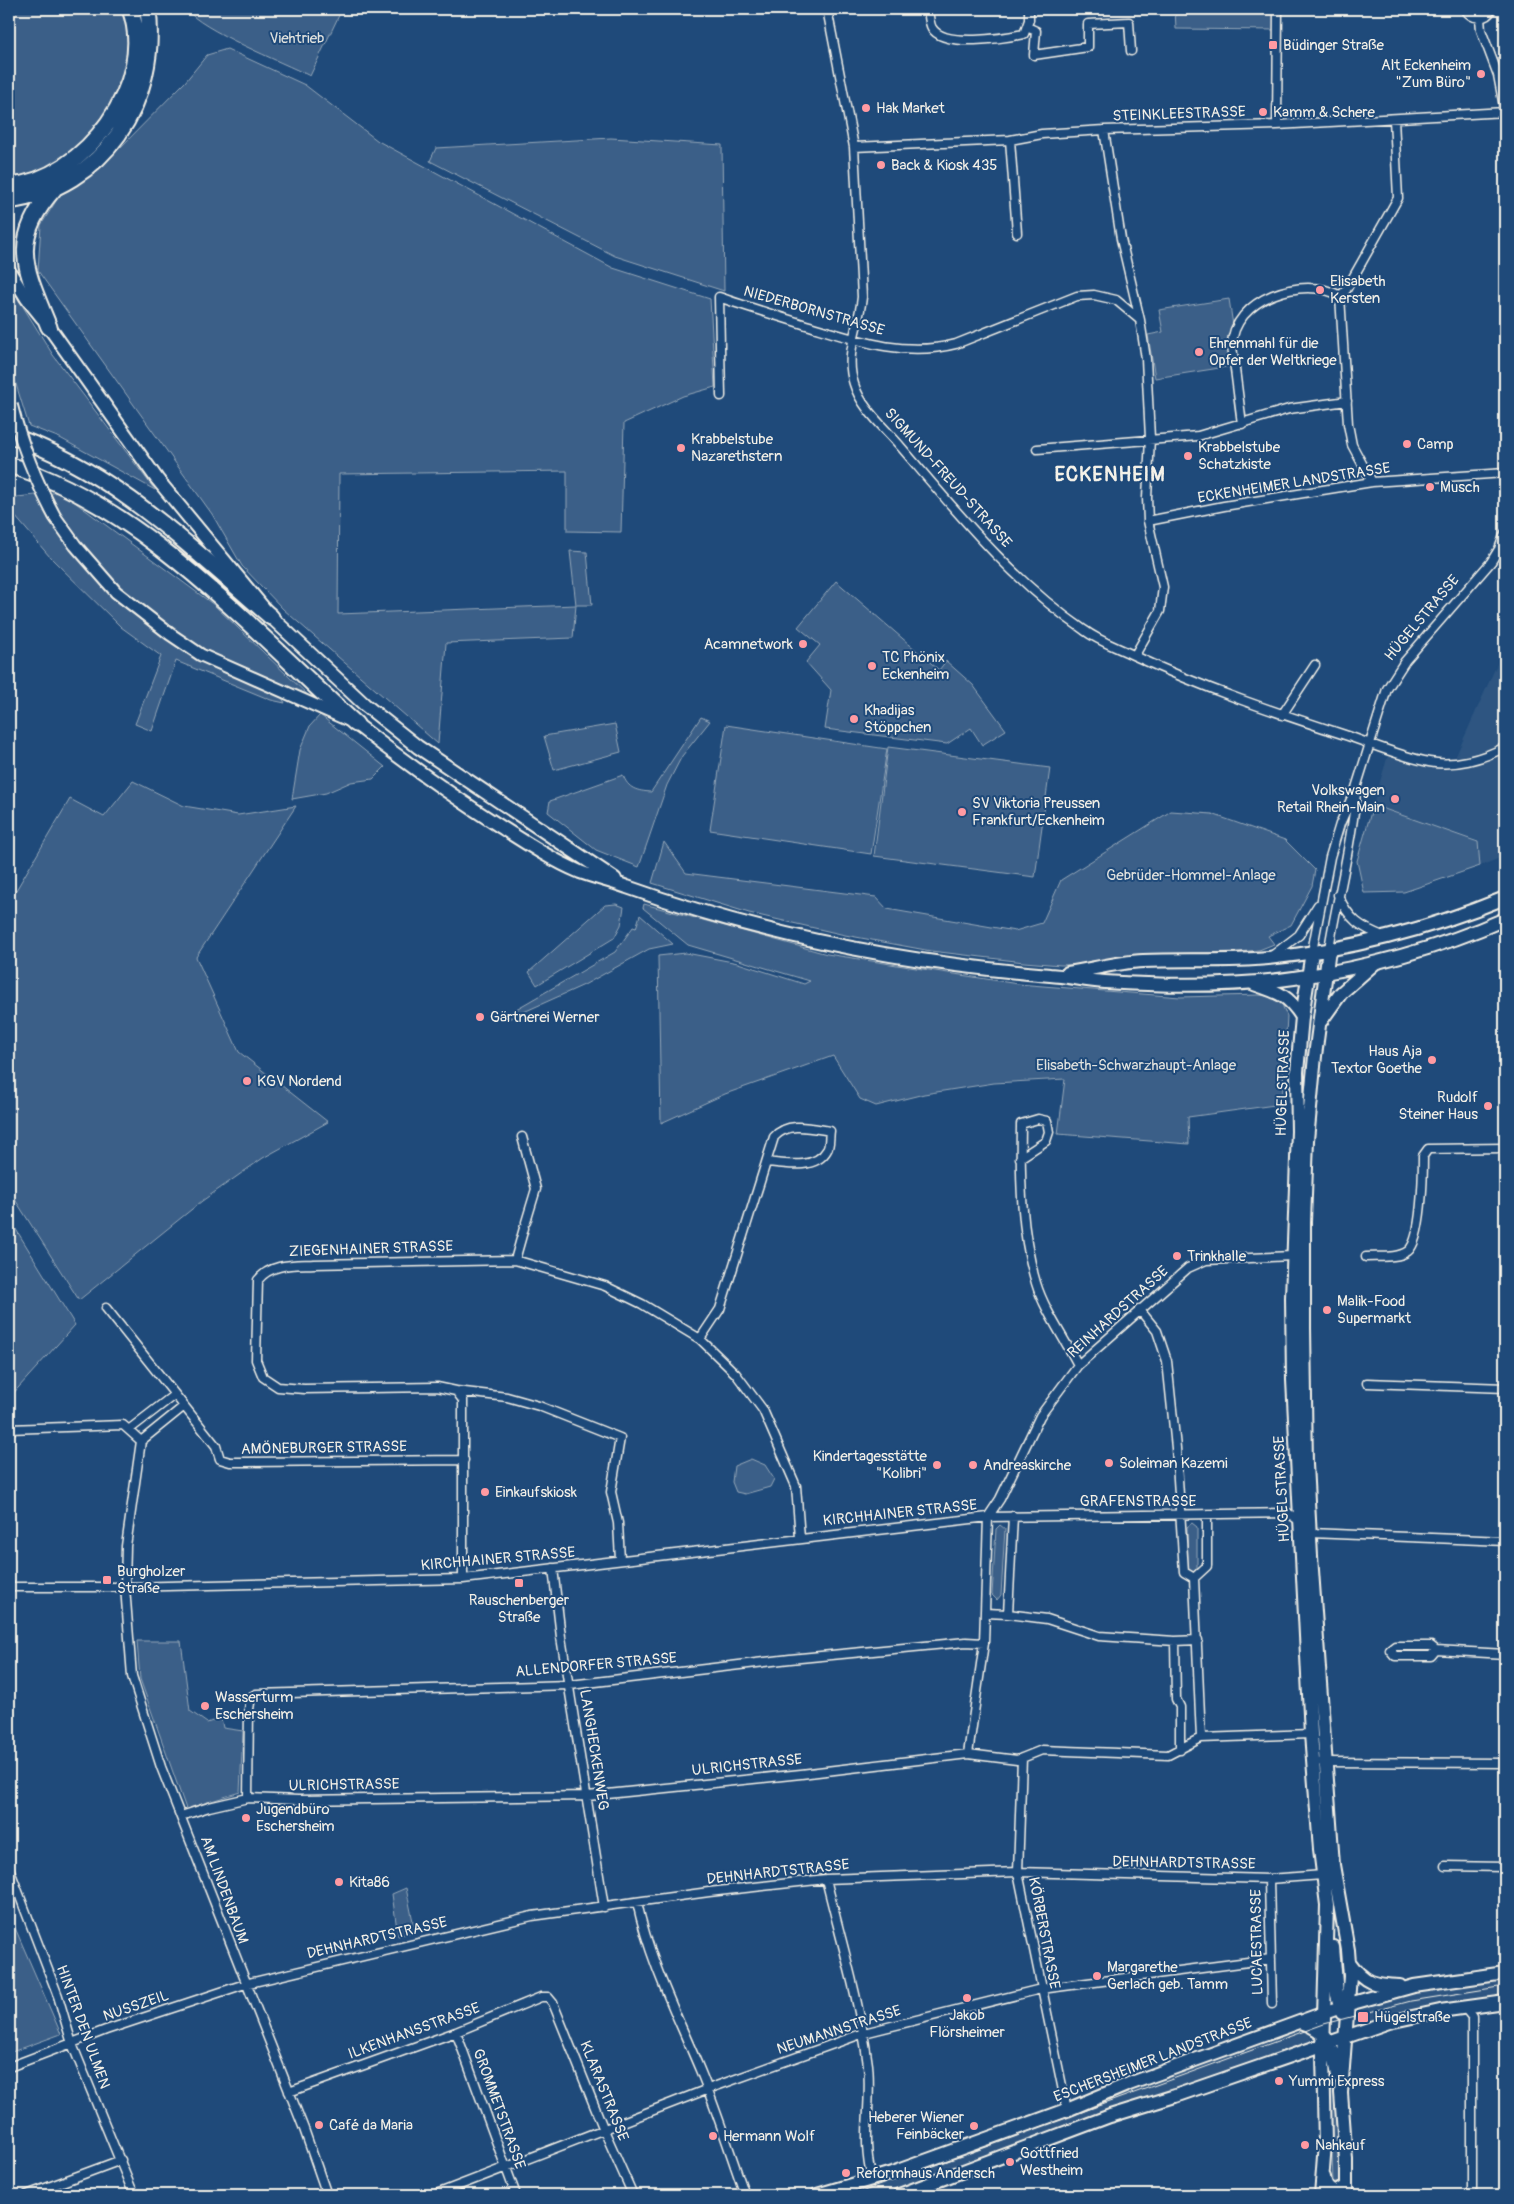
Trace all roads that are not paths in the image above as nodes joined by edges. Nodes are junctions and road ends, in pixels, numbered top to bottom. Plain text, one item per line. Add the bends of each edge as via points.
1 (130, 9) edge
2 (148, 9) edge
3 (827, 9) edge
4 (928, 9) edge
5 (1029, 9) edge
6 (1278, 9) edge
7 (1465, 9) edge
8 (1492, 9) edge
9 (1480, 18) junction
10 (1027, 27) junction
11 (1131, 51) dead end
12 (1505, 112) edge
13 (1394, 119) junction
14 (1278, 125) junction
15 (1505, 128) edge
16 (1104, 130) junction
17 (1010, 140) junction
18 (854, 148) junction
19 (9, 186) edge
20 (57, 186) junction
21 (9, 201) edge
22 (1017, 233) dead end
23 (9, 270) edge
24 (1340, 296) junction
25 (1140, 320) junction
26 (49, 327) junction
27 (853, 339) junction
28 (721, 396) dead end
29 (10, 399) edge
30 (1347, 401) junction
31 (1242, 424) junction
32 (9, 435) edge
33 (1150, 438) junction
34 (1037, 449) dead end
35 (9, 465) edge
36 (1505, 473) edge
37 (1372, 482) junction
38 (1148, 521) junction
39 (1505, 533) edge
40 (271, 617) junction
41 (1135, 655) junction
42 (1315, 665) dead end
43 (1282, 715) junction
44 (356, 724) junction
45 (1369, 743) junction
46 (1505, 747) edge
47 (1356, 788) junction
48 (623, 885) junction
49 (1338, 895) junction
50 (1505, 898) edge
51 (1322, 899) junction
52 (1505, 919) edge
53 (1387, 938) junction
54 (1329, 949) junction
55 (1312, 952) junction
56 (1269, 958) junction
57 (1378, 961) junction
58 (1326, 973) junction
59 (1053, 975) junction
60 (1308, 976) junction
61 (1249, 982) junction
62 (1302, 1017) junction
63 (1319, 1023) junction
64 (522, 1137) dead end
65 (1505, 1148) edge
66 (1020, 1158) junction
67 (767, 1162) junction
68 (1292, 1256) junction
69 (1366, 1257) dead end
70 (515, 1260) junction
71 (1304, 1288) junction
72 (106, 1308) dead end
73 (1139, 1309) junction
74 (700, 1339) junction
75 (1078, 1365) junction
76 (1367, 1383) dead end
77 (1505, 1388) edge
78 (456, 1391) junction
79 (174, 1395) junction
80 (183, 1407) junction
81 (9, 1429) edge
82 (130, 1429) junction
83 (141, 1441) junction
84 (464, 1460) junction
85 (1299, 1512) junction
86 (1181, 1514) junction
87 (1207, 1515) junction
88 (1013, 1516) junction
89 (988, 1517) junction
90 (1310, 1533) junction
91 (800, 1538) junction
92 (1505, 1541) edge
93 (620, 1560) junction
94 (553, 1568) junction
95 (1194, 1578) junction
96 (463, 1579) junction
97 (9, 1587) edge
98 (125, 1587) junction
99 (986, 1613) junction
100 (1008, 1614) junction
101 (1198, 1640) junction
102 (1175, 1641) junction
103 (984, 1642) junction
104 (1436, 1650) junction
105 (1505, 1654) edge
106 (570, 1685) junction
107 (1311, 1734) junction
108 (1201, 1738) junction
109 (1180, 1750) junction
110 (968, 1754) junction
111 (1022, 1758) junction
112 (1320, 1762) junction
113 (1505, 1764) edge
114 (588, 1796) junction
115 (248, 1798) junction
116 (181, 1816) junction
117 (1445, 1866) dead end
118 (1505, 1867) edge
119 (9, 1868) edge
120 (1018, 1872) junction
121 (1323, 1876) junction
122 (826, 1879) junction
123 (1269, 1879) junction
124 (637, 1902) junction
125 (1327, 1905) junction
126 (604, 1907) junction
127 (1271, 1959) junction
128 (1349, 1962) junction
129 (1505, 1973) edge
130 (245, 1984) junction
131 (1414, 1986) junction
132 (1041, 1989) junction
133 (548, 1997) joint
134 (1505, 2002) edge
135 (1272, 2004) dead end
136 (1344, 2006) junction
137 (1464, 2007) junction
138 (1325, 2013) junction
139 (1301, 2022) junction
140 (1348, 2022) junction
141 (1362, 2031) junction
142 (456, 2032) junction
143 (864, 2033) junction
144 (1346, 2036) junction
145 (1326, 2041) junction
146 (72, 2044) junction
147 (9, 2067) edge
148 (708, 2089) junction
149 (289, 2092) junction
150 (1341, 2094) junction
151 (1067, 2110) junction
152 (604, 2130) junction
153 (121, 2160) junction
154 (506, 2168) junction
155 (1324, 2177) junction
156 (872, 2179) junction
157 (1346, 2191) edge
158 (27, 2195) edge
159 (134, 2195) edge
160 (327, 2195) edge
161 (434, 2195) edge
162 (516, 2195) edge
163 (633, 2195) edge
164 (745, 2195) edge
165 (817, 2195) edge
166 (899, 2195) edge
167 (1322, 2195) edge
168 (1472, 2195) edge

1 - 19 highway via 136,30 134,58 123,98 106,126 64,165 38,178
2 - 20 highway via 150,37 146,73 130,116 104,152
3 - 18 street, SIGMUND-FREUD-STRASSE
4 - 10 street via 932,28 942,38 1013,36 1024,34
5 - 10 street
6 - 14 street
7 - 9 street
8 - 9 street
9 - 12 street via 1481,30 1498,75
10 - 11 street via 1036,31 1034,55 1088,47 1088,24 1129,22
12 - 13 street, STEINKLEESTRASSE
12 - 15 street
13 - 14 street, STEINKLEESTRASSE
13 - 24 street via 1398,198
14 - 16 street, STEINKLEESTRASSE
16 - 17 street, STEINKLEESTRASSE via 1042,134
16 - 25 street via 1121,239
17 - 18 street, STEINKLEESTRASSE
17 - 22 street
18 - 27 street, SIGMUND-FREUD-STRASSE via 862,297
20 - 21 highway via 34,196
20 - 26 highway via 32,219 25,244 28,274
23 - 26 main road
24 - 30 street
24 - 31 street via 1331,290 1311,288 1276,293 1256,305 1237,324 1232,334 1232,346
25 - 27 street, NIEDERBORNSTRASSE via 1116,300 1086,295 1063,299 938,349 871,345
25 - 33 street via 1146,359
26 - 40 main road via 157,479
27 - 28 street, NIEDERBORNSTRASSE via 719,297
27 - 41 street, SIGMUND-FREUD-STRASSE via 850,366 857,392 914,462 989,546 1042,598 1109,646
29 - 44 main road, bridge via 34,475 55,517 75,546 116,592 201,655
30 - 31 street via 1289,408
30 - 37 street via 1352,444
31 - 33 street via 1198,436
32 - 40 highway via 68,460 128,498
33 - 34 street
33 - 38 street
35 - 44 highway via 36,473 78,493 150,540 202,583
36 - 37 street, ECKENHEIMER LANDSTRASSE
37 - 38 street, ECKENHEIMER LANDSTRASSE
38 - 41 street via 1163,587 1160,610
39 - 45 street, HÜGELSTRASSE via 1491,562 1399,669 1385,694
40 - 48 main road via 365,705 418,747
41 - 43 street, SIGMUND-FREUD-STRASSE via 1181,677
42 - 43 street
43 - 45 street, SIGMUND-FREUD-STRASSE
44 - 48 main road via 462,802 530,845 580,872
45 - 46 street, SIGMUND-FREUD-STRASSE via 1430,763 1472,760
45 - 47 street, HÜGELSTRASSE
47 - 49 street, HÜGELSTRASSE
47 - 51 street, HÜGELSTRASSE via 1340,824
48 - 59 main road via 721,917 838,946 979,969
49 - 53 street via 1346,912 1358,924
49 - 54 street, HÜGELSTRASSE
50 - 53 main road
51 - 55 street, HÜGELSTRASSE
51 - 56 street via 1299,935
52 - 57 main road via 1441,943
53 - 54 main road
54 - 55 main road
54 - 58 main road, HÜGELSTRASSE
55 - 56 main road
55 - 60 main road, HÜGELSTRASSE
56 - 59 main road via 1142,961
57 - 58 main road
57 - 63 main road via 1341,993
58 - 60 main road
58 - 63 main road, HÜGELSTRASSE
59 - 61 main road via 1113,982
60 - 61 main road
60 - 62 main road, HÜGELSTRASSE
61 - 62 main road via 1284,995
62 - 68 main road, HÜGELSTRASSE via 1297,1072 1298,1130
63 - 71 main road, HÜGELSTRASSE via 1306,1157
64 - 70 street via 536,1189
65 - 69 street via 1428,1149 1423,1156 1417,1235 1411,1248 1395,1256
66 - 66 street via 1046,1140 1049,1132 1046,1121 1038,1119 1021,1124
66 - 75 street via 1022,1213 1037,1284
67 - 67 street via 792,1165 817,1160 828,1150 830,1130 798,1126 779,1131
67 - 74 street via 720,1309
68 - 71 main road
68 - 73 street, REINHARDSTRASSE via 1202,1261 1188,1268
68 - 85 main road, HÜGELSTRASSE
70 - 74 street, ZIEGENHAINER STRASSE via 604,1286 642,1304
70 - 78 street, ZIEGENHAINER STRASSE via 284,1265 265,1272 258,1280 256,1360 263,1377 278,1387 438,1387
71 - 85 main road, HÜGELSTRASSE
72 - 79 street
73 - 75 street, REINHARDSTRASSE
73 - 86 street via 1157,1331 1167,1361
74 - 91 street, ZIEGENHAINER STRASSE via 736,1374 763,1410 796,1486
75 - 89 street, REINHARDSTRASSE via 1040,1416
76 - 77 street
78 - 84 street via 463,1400
78 - 93 street, ZIEGENHAINER STRASSE via 507,1397 539,1406 620,1438 611,1492 618,1523
79 - 80 street
79 - 82 street
80 - 83 street
80 - 84 street, AMÖNEBURGER STRASSE via 216,1446 220,1459 230,1462
81 - 82 street via 123,1425
82 - 83 street
83 - 98 street via 126,1546
84 - 96 street
85 - 87 street, GRAFENSTRASSE
85 - 90 main road, HÜGELSTRASSE
85 - 90 street
85 - 107 main road, HÜGELSTRASSE
86 - 87 street, GRAFENSTRASSE
86 - 88 street, GRAFENSTRASSE
86 - 95 street via 1184,1572
87 - 95 street via 1207,1566
88 - 89 street, GRAFENSTRASSE
88 - 100 street
89 - 91 street, KIRCHHAINER STRASSE
89 - 99 street
90 - 92 street
90 - 112 main road, HÜGELSTRASSE
91 - 93 street, KIRCHHAINER STRASSE
93 - 94 street, KIRCHHAINER STRASSE
94 - 96 street, KIRCHHAINER STRASSE
94 - 106 street, LANGHECKENWEG
95 - 101 street
96 - 98 street, KIRCHHAINER STRASSE
97 - 98 street, KIRCHHAINER STRASSE
98 - 116 street, AM LINDENBAUM via 132,1676 161,1767
99 - 100 street
99 - 103 street
100 - 102 street via 1047,1619 1099,1636
101 - 102 street
101 - 108 street
102 - 109 street
103 - 106 street, ALLENDORFER STRASSE via 790,1659
103 - 110 street
104 - 104 street via 1431,1656 1395,1656 1390,1650 1394,1646 1431,1646
104 - 105 street
106 - 114 street, LANGHECKENWEG
106 - 115 street, ALLENDORFER STRASSE via 256,1694 251,1697 249,1711
107 - 108 street, ULRICHSTRASSE
107 - 112 main road, HÜGELSTRASSE
108 - 109 street, ULRICHSTRASSE
109 - 111 street, ULRICHSTRASSE via 1168,1755 1042,1750
110 - 111 street, ULRICHSTRASSE
110 - 114 street, ULRICHSTRASSE
111 - 120 street, KÖRBERSTRASSE
112 - 113 street
112 - 121 main road, HÜGELSTRASSE
112 - 128 main road, HÜGELSTRASSE
114 - 115 street, ULRICHSTRASSE
114 - 126 street, LANGHECKENWEG
115 - 116 street, ULRICHSTRASSE
116 - 130 street, AM LINDENBAUM
117 - 118 street
119 - 146 street, HINTER DEN ULMEN via 58,1996
120 - 122 street, DEHNHARDTSTRASSE
120 - 123 street, DEHNHARDTSTRASSE
120 - 132 street, KÖRBERSTRASSE
121 - 123 street, DEHNHARDTSTRASSE
121 - 125 main road, HÜGELSTRASSE
122 - 124 street, DEHNHARDTSTRASSE
122 - 143 street
123 - 127 street, LUCAESTRASSE
124 - 126 street, DEHNHARDTSTRASSE
124 - 148 street via 652,1956
125 - 136 main road
125 - 138 main road, HÜGELSTRASSE
126 - 130 street, DEHNHARDTSTRASSE via 532,1916
127 - 132 street, NEUMANNSTRASSE
127 - 135 street, LUCAESTRASSE
128 - 131 main road via 1370,1983
128 - 136 main road, HÜGELSTRASSE
129 - 131 main road, ESCHERSHEIMER LANDSTRASSE
130 - 146 street, NUSSZEIL
130 - 149 street, AM LINDENBAUM
131 - 136 main road, ESCHERSHEIMER LANDSTRASSE
132 - 143 street, NEUMANNSTRASSE
132 - 151 street, KÖRBERSTRASSE
133 - 142 street, ILKENHANSSTRASSE
133 - 152 street, KLARASTRASSE
134 - 137 main road
136 - 138 main road, ESCHERSHEIMER LANDSTRASSE
136 - 140 main road, HÜGELSTRASSE
137 - 141 main road via 1415,2015
137 - 168 street via 1472,2017
138 - 139 main road, ESCHERSHEIMER LANDSTRASSE
138 - 145 main road, HÜGELSTRASSE
139 - 145 main road via 1314,2028
139 - 151 main road, ESCHERSHEIMER LANDSTRASSE via 1129,2084
140 - 141 main road
140 - 144 main road, HÜGELSTRASSE
141 - 144 main road
142 - 149 street, ILKENHANSSTRASSE
142 - 154 street, GROMMETSTRASSE
143 - 148 street, NEUMANNSTRASSE
143 - 156 street via 869,2078 866,2152
144 - 145 main road
144 - 150 main road, HÜGELSTRASSE
145 - 150 main road via 1334,2052
145 - 155 main road, HÜGELSTRASSE
145 - 166 main road via 1110,2116
146 - 147 street, NUSSZEIL
146 - 153 street, HINTER DEN ULMEN
148 - 152 street, NEUMANNSTRASSE
148 - 164 street
149 - 160 street, AM LINDENBAUM
150 - 157 main road, HÜGELSTRASSE
151 - 156 main road, ESCHERSHEIMER LANDSTRASSE
152 - 154 street, NEUMANNSTRASSE
152 - 163 street, KLARASTRASSE
153 - 158 street
153 - 159 street, HINTER DEN ULMEN
154 - 161 street, NEUMANNSTRASSE
154 - 162 street, GROMMETSTRASSE
155 - 157 main road via 1330,2191
155 - 167 main road, HÜGELSTRASSE
156 - 165 main road, ESCHERSHEIMER LANDSTRASSE

